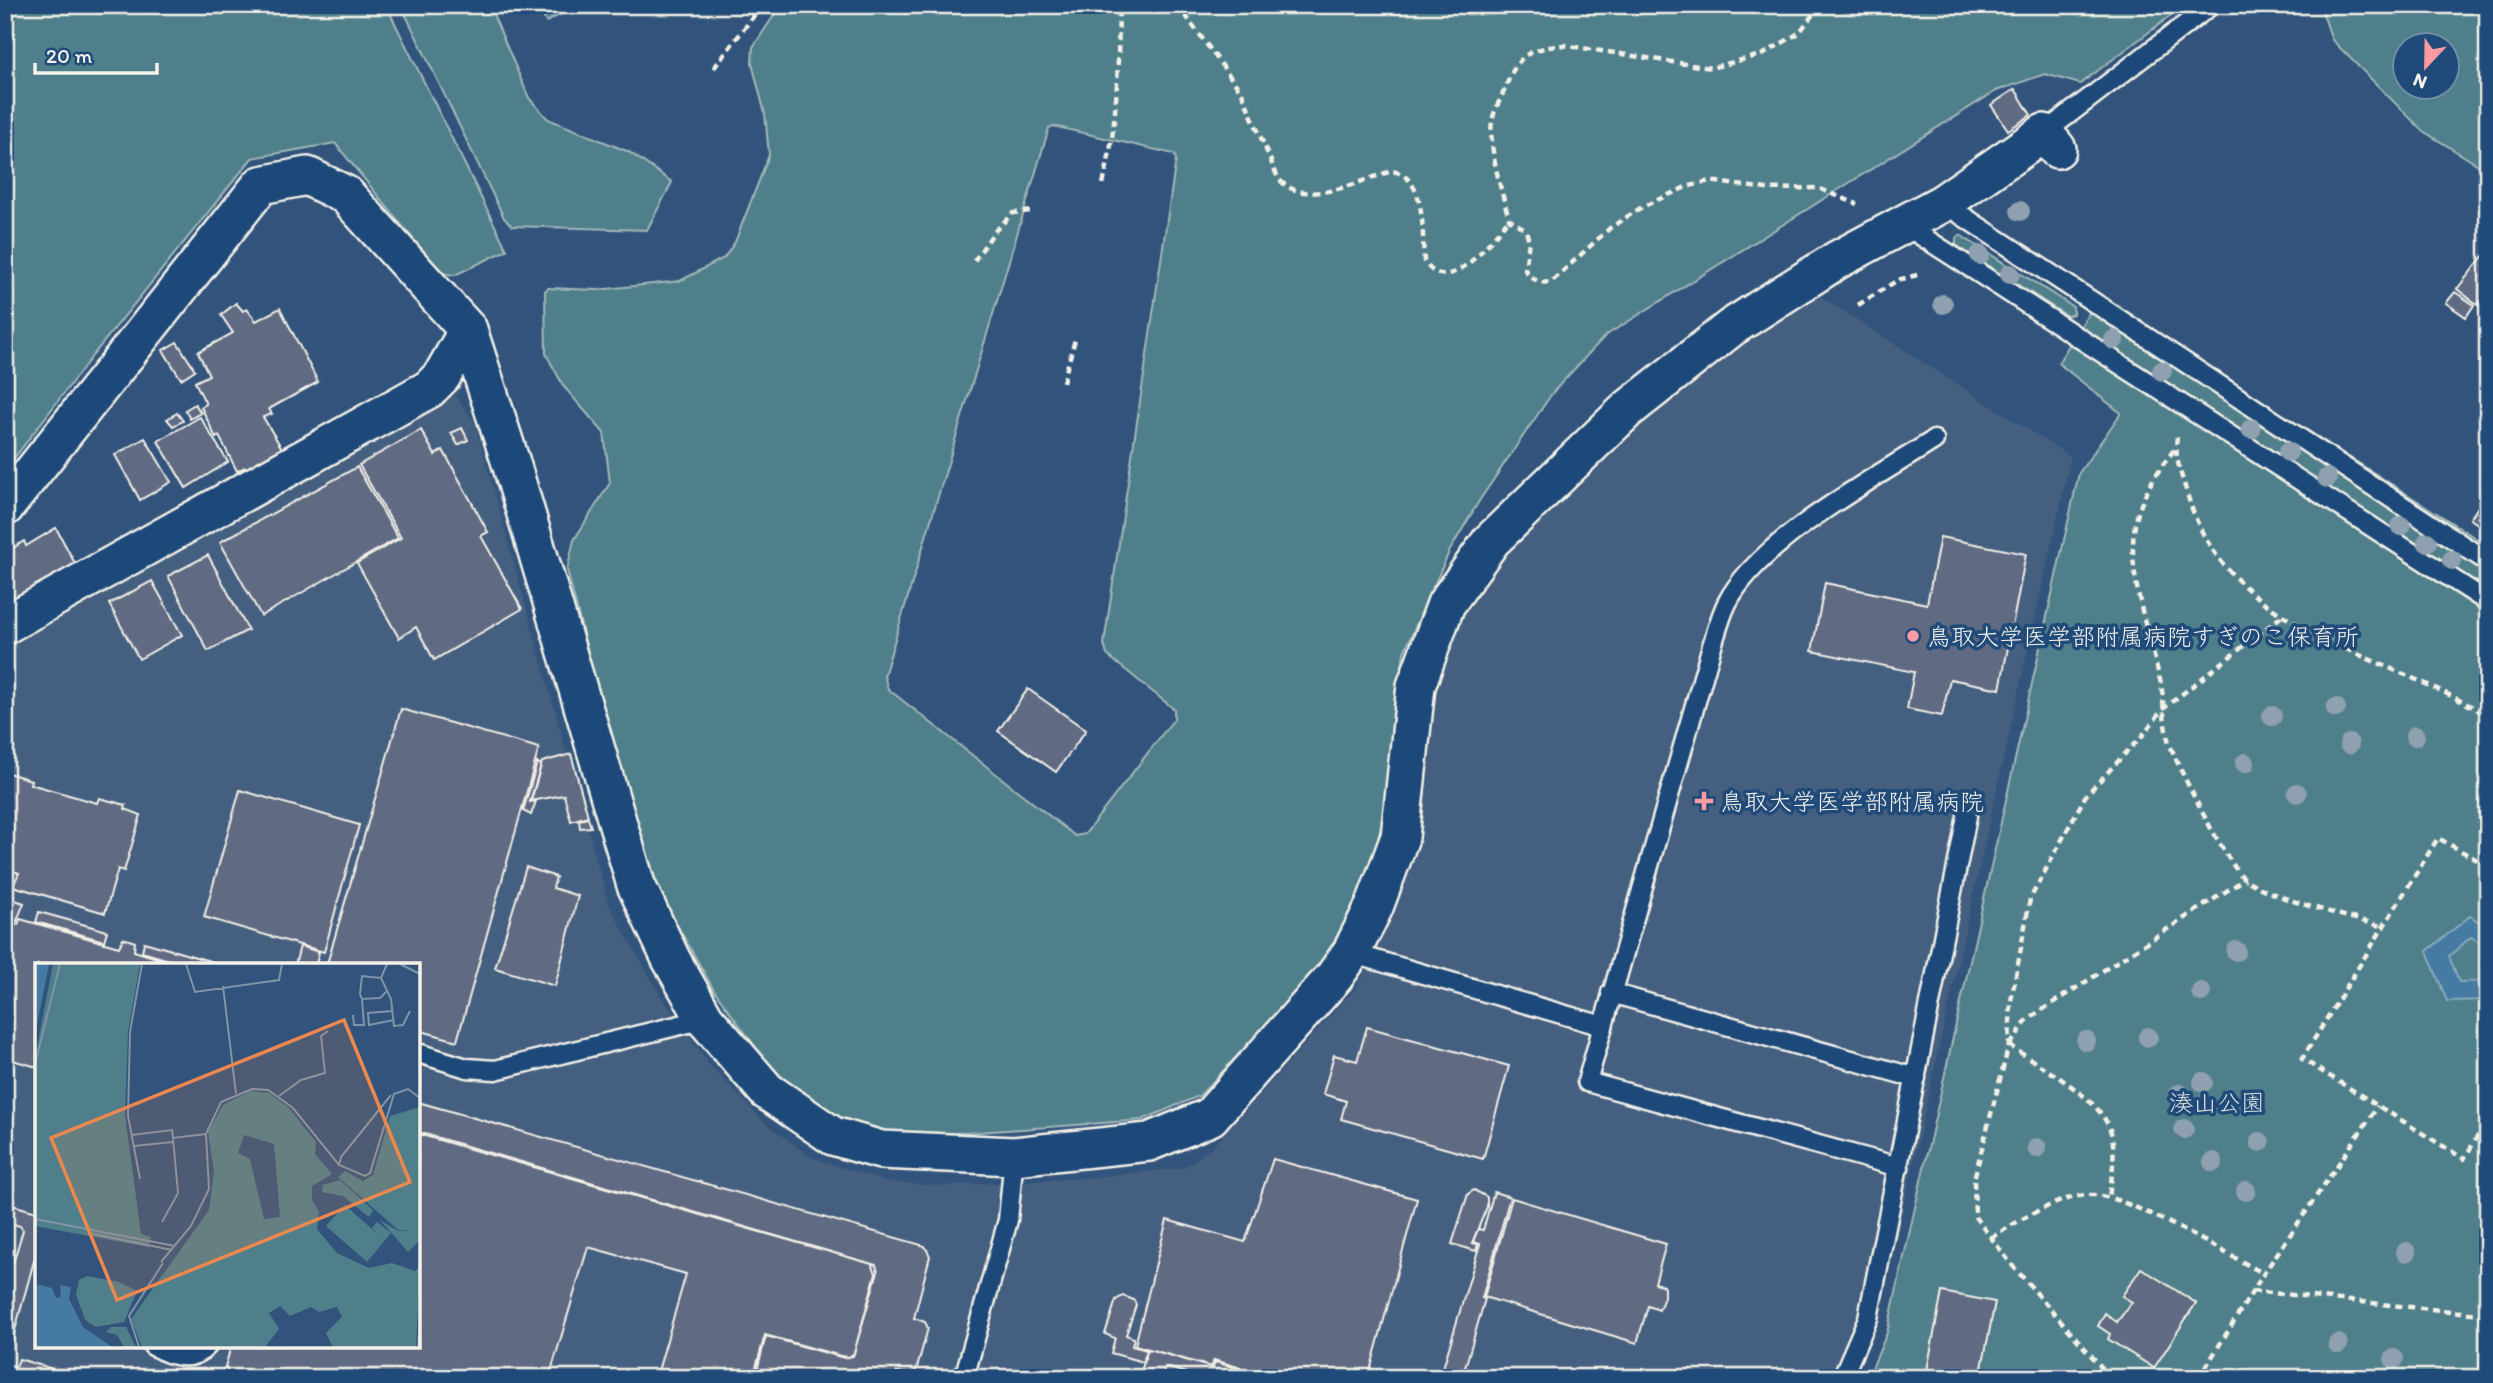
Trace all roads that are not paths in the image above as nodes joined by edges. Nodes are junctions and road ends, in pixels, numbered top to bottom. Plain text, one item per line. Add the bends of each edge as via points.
1 (2211, 5) edge
2 (2051, 141) joint
3 (1943, 203) junction
4 (1906, 226) junction
5 (468, 330) junction
6 (1934, 440) dead end
7 (5, 507) edge
8 (2488, 562) edge
9 (2488, 602) edge
10 (5, 625) edge
11 (1967, 816) dead end
12 (1350, 953) junction
13 (1611, 993) junction
14 (705, 1019) junction
15 (1603, 1026) junction
16 (420, 1054) edge
17 (1916, 1078) junction
18 (1014, 1156) junction
19 (1899, 1167) junction
20 (157, 1348) edge
21 (205, 1348) edge
22 (964, 1378) edge
23 (1842, 1378) edge

1 - 2 lane
2 - 3 street
3 - 4 street
3 - 8 lane
4 - 9 lane
4 - 12 street via 1837,260 1732,327 1628,409 1491,541 1446,604 1416,686 1400,837 1374,907
5 - 7 street via 346,195 307,176 261,185
5 - 10 street via 442,376 429,388
5 - 14 street via 636,885
6 - 13 lane via 1832,505 1762,558 1728,601
11 - 17 lane
12 - 15 lane
12 - 18 street via 1210,1117 1149,1142
13 - 15 lane
13 - 17 lane
14 - 16 lane via 495,1070 467,1068
14 - 18 street via 766,1091 833,1136 881,1150
15 - 19 lane via 1587,1082
17 - 19 lane
18 - 22 lane via 1009,1220
19 - 23 lane via 1868,1318
20 - 21 lane via 177,1358 200,1354

